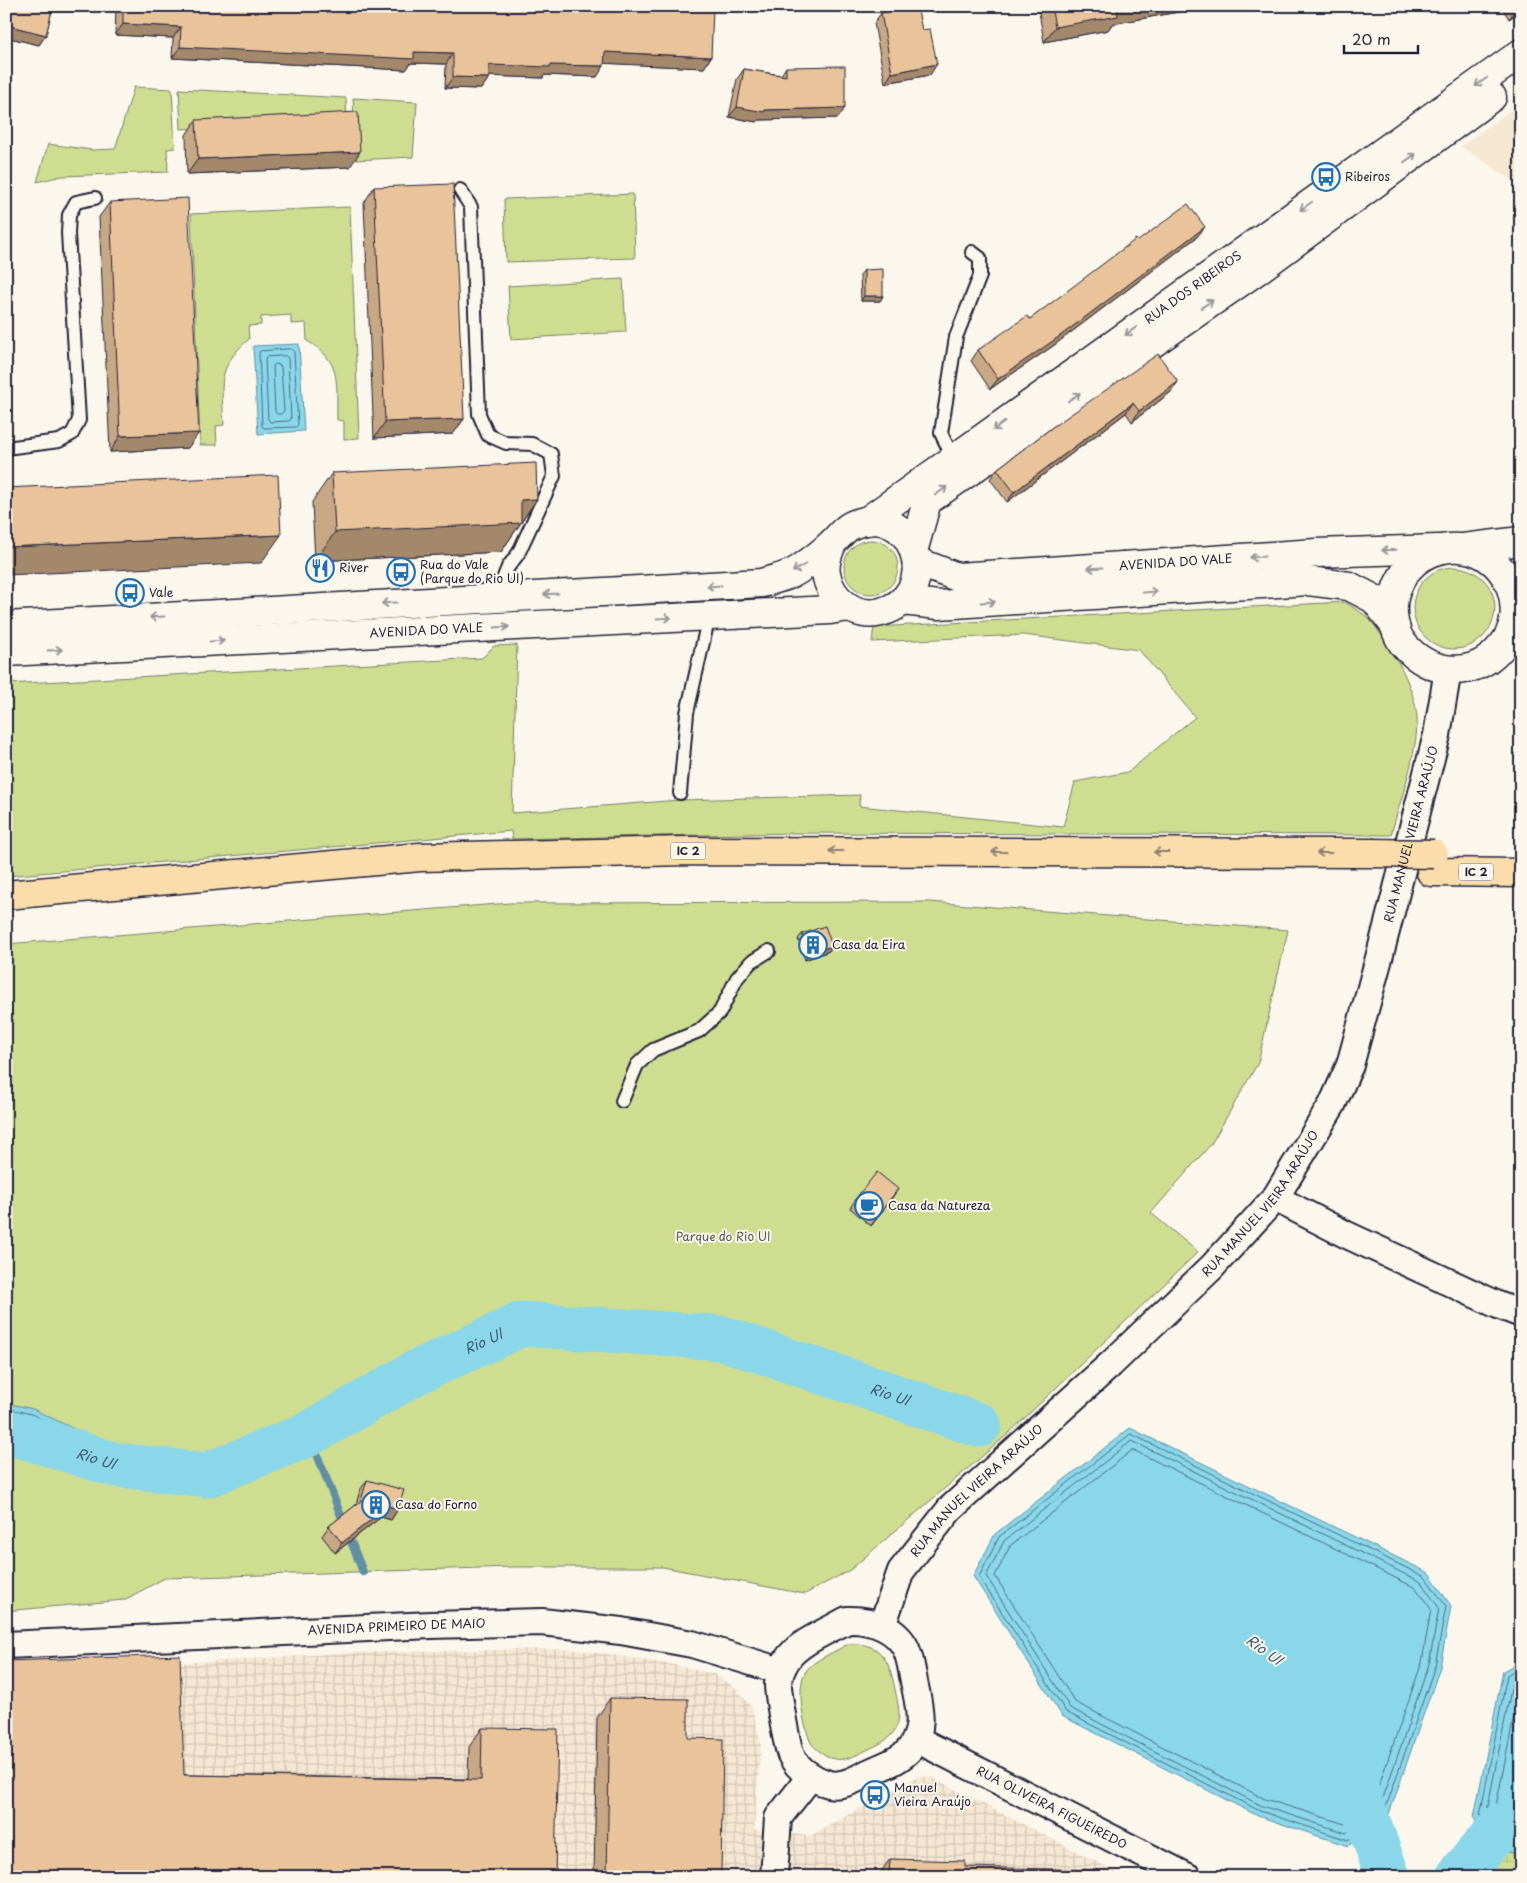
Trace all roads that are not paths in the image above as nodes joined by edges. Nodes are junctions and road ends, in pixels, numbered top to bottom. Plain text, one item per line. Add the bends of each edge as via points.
1 (1521, 53) edge
2 (1521, 75) edge
3 (460, 190) dead end
4 (95, 198) dead end
5 (972, 252) dead end
6 (6, 448) edge
7 (953, 458) junction
8 (867, 521) junction
9 (1521, 541) edge
10 (832, 544) junction
11 (1450, 549) junction
12 (916, 555) junction
13 (496, 597) junction
14 (902, 601) junction
15 (848, 607) junction
16 (706, 616) junction
17 (1521, 621) edge
18 (6, 626) edge
19 (1395, 626) junction
20 (1500, 649) junction
21 (6, 652) edge
22 (1448, 670) junction
23 (680, 793) dead end
24 (1521, 854) edge
25 (1372, 862) junction
26 (1433, 863) junction
27 (1521, 873) edge
28 (6, 896) edge
29 (6, 912) edge
30 (769, 951) dead end
31 (622, 1102) dead end
32 (1274, 1198) junction
33 (1521, 1314) edge
34 (882, 1626) junction
35 (6, 1645) edge
36 (781, 1671) junction
37 (916, 1739) junction
38 (811, 1776) junction
39 (774, 1877) edge
40 (1188, 1877) edge

1 -> 7 main road, RUA DOS RIBEIROS
12 -> 2 main road, RUA DOS RIBEIROS via 927,501 1259,269
3 - 13 lane via 471,207 479,414 488,435 506,443 532,444 551,454 554,476
4 - 6 lane via 76,202 68,232 79,420 72,434 59,441
5 - 7 lane via 980,258 980,276 956,337 941,433
7 - 8 main road, RUA DOS RIBEIROS
8 - 10 main road via 840,532
8 - 12 main road, AVENIDA DO VALE via 894,527 906,536
9 - 11 main road, AVENIDA DO VALE
10 -> 13 main road via 800,570 762,583
10 - 15 main road via 826,557 828,581 837,598
11 -> 12 main road, AVENIDA DO VALE via 1316,553 957,577
11 - 19 main road via 1420,558 1406,571 1396,588 1392,607
11 - 20 main road via 1480,553 1496,564 1507,578 1514,596 1515,615 1510,633
12 - 14 main road via 916,578 912,590
13 -> 18 main road
14 - 15 main road, AVENIDA DO VALE via 876,613
14 -> 19 main road via 939,605 1308,581 1349,586 1374,599
15 - 16 main road, AVENIDA DO VALE
21 -> 16 main road, AVENIDA DO VALE
16 - 23 lane via 687,713
17 - 20 main road
19 - 22 main road via 1402,643 1415,656 1430,666
20 - 22 main road via 1485,662 1467,669
22 - 32 street, RUA MANUEL VIEIRA ARAÚJO via 1437,735 1350,1065 1332,1105
24 - 26 highway, IC 2
25 - 26 highway, IC 2, bridge
25 -> 28 highway, IC 2 via 686,851 420,857
25 - 29 highway, IC 2 via 420,875
26 - 27 highway, IC 2
30 - 31 lane via 751,962 737,978 720,1012 699,1031 653,1050 638,1065
32 - 33 street
32 - 34 street, RUA MANUEL VIEIRA ARAÚJO via 1212,1268 950,1509 901,1571
34 - 36 street via 871,1621 846,1620 797,1649
34 - 37 street via 908,1652 921,1716
35 - 36 street, AVENIDA PRIMEIRO DE MAIO via 542,1622 621,1631 692,1644
36 - 38 street via 778,1684 791,1755
37 - 38 street via 901,1757 846,1784 833,1785
37 - 40 street, RUA OLIVEIRA FIGUEIREDO
38 - 39 street via 778,1818

